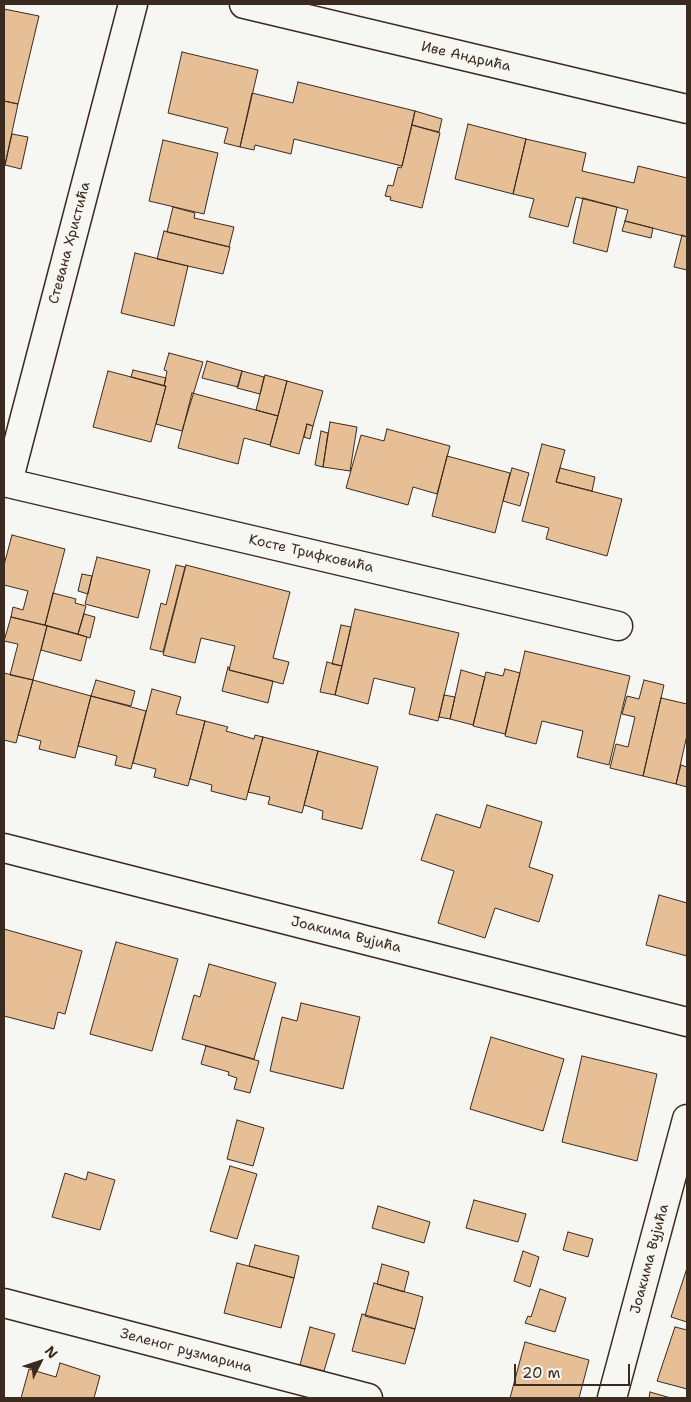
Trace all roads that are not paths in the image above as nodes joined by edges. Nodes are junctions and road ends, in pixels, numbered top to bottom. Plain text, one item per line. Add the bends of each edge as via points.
1 (133, 4) edge
2 (244, 4) edge
3 (687, 109) edge
4 (6, 482) edge
5 (618, 626) dead end
6 (4, 848) edge
7 (687, 1022) edge
8 (687, 1119) edge
9 (4, 1303) edge
10 (368, 1398) edge
11 (612, 1398) edge

1 - 4 street, Стевана Христића
2 - 3 street, Иве Андрића
4 - 5 street, Косте Трифковића
6 - 7 street, Јоакима Вујића
8 - 11 street, Јоакима Вујића
9 - 10 street, Зеленог рузмарина

